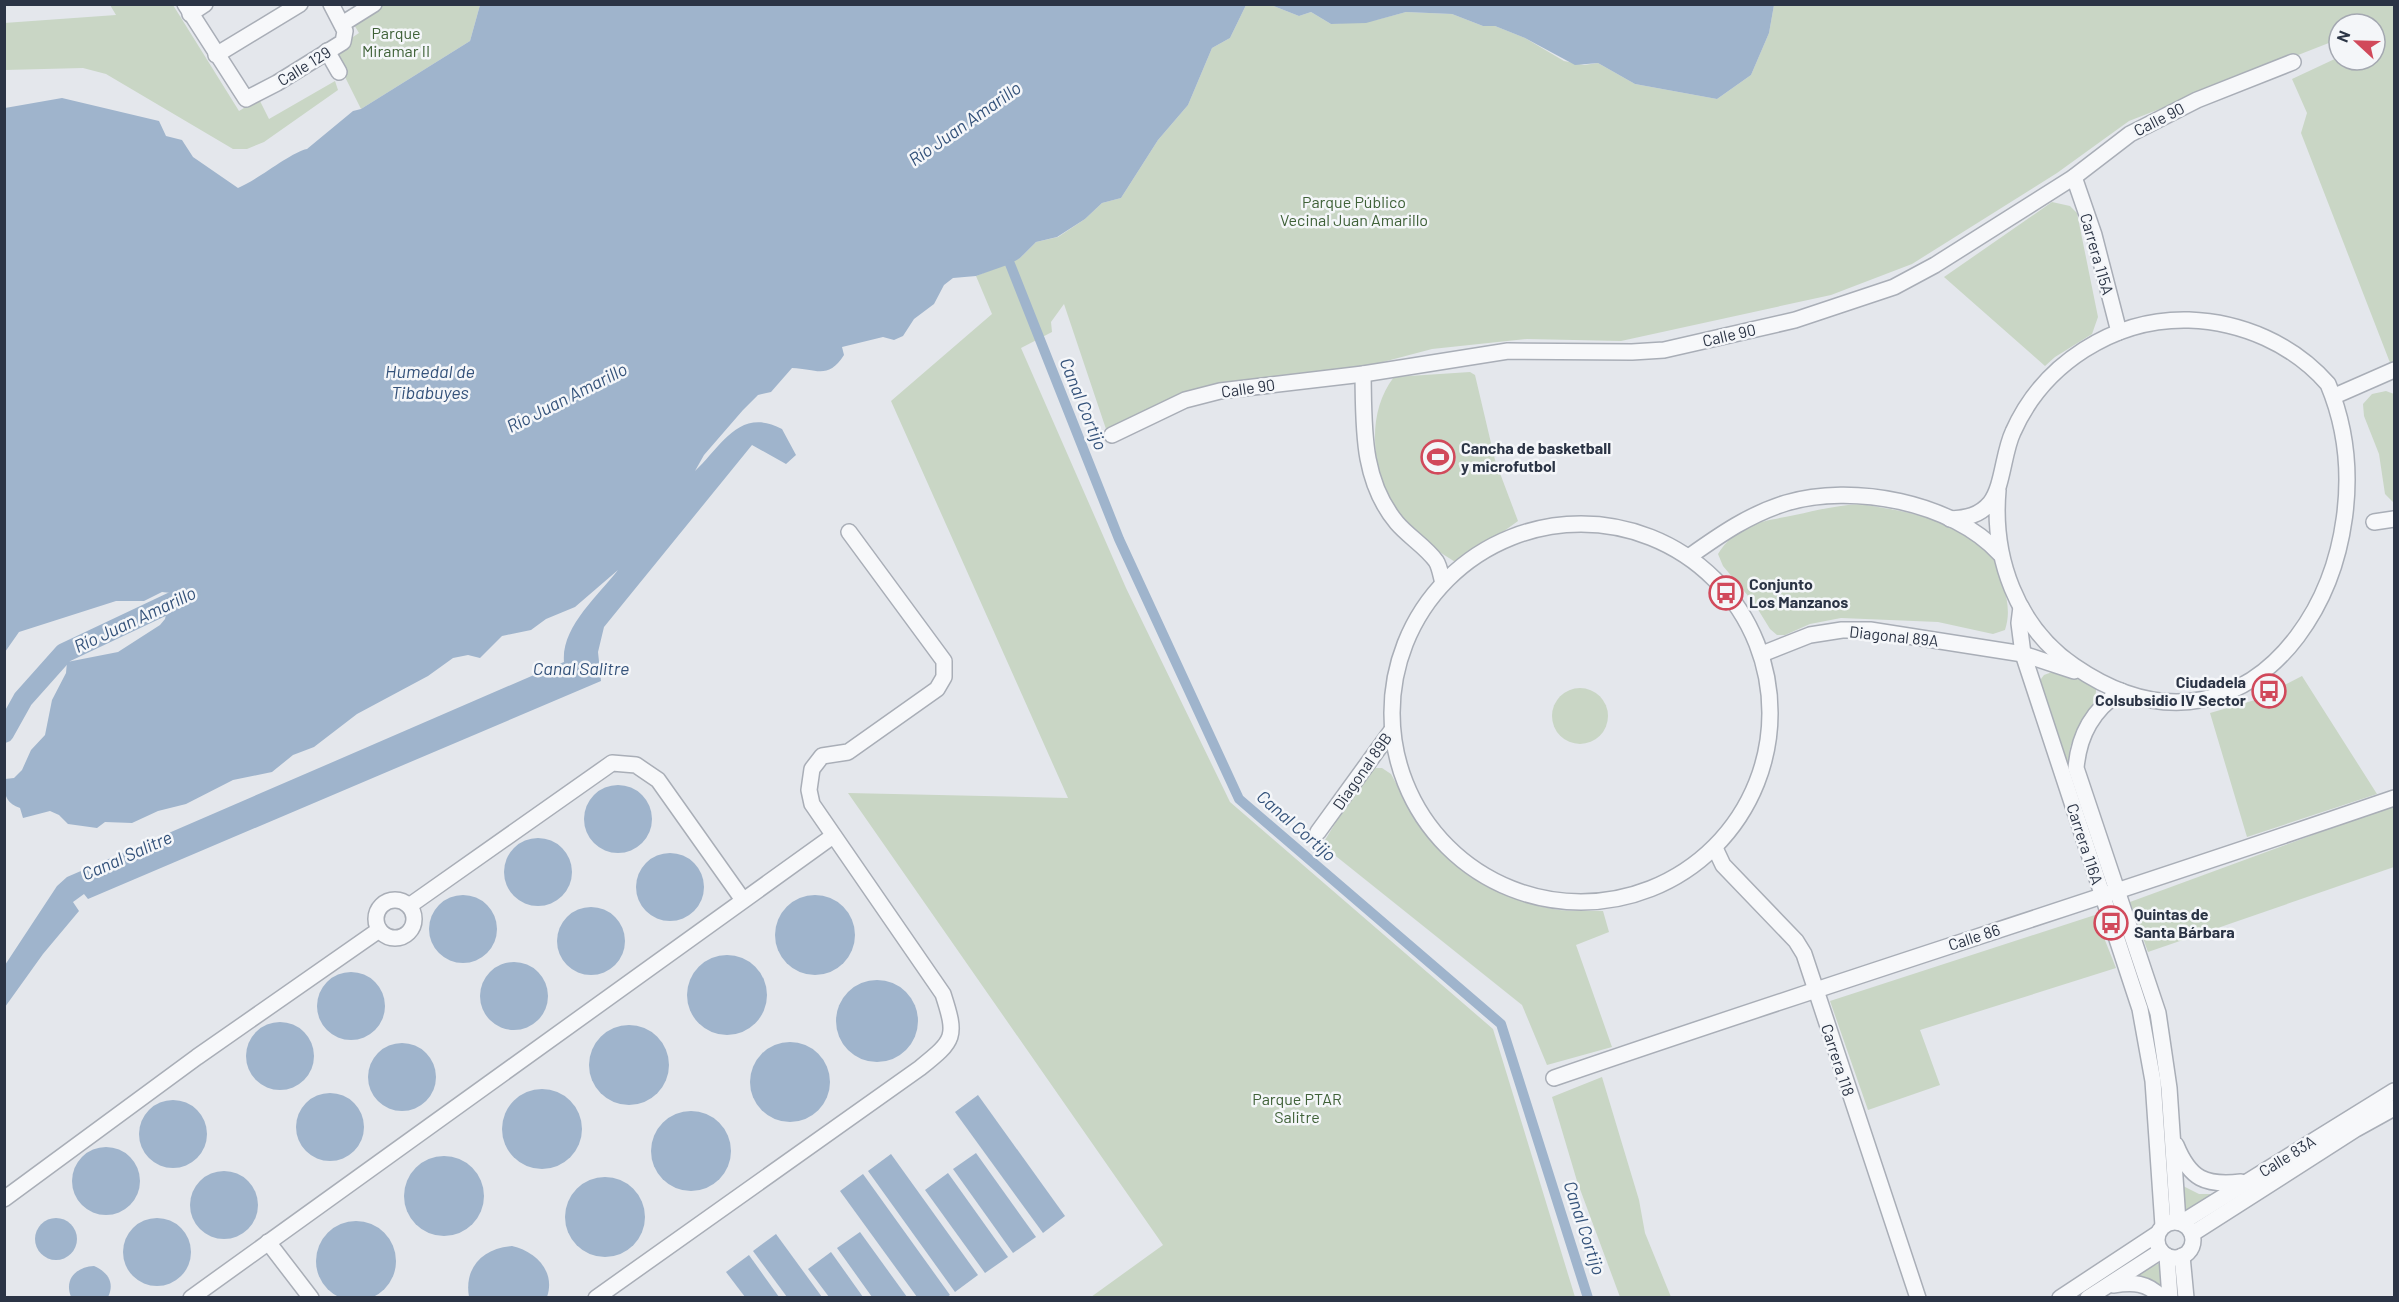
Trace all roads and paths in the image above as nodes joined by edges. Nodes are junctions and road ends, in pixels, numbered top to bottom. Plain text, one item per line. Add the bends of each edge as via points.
1 (205, 4) edge
2 (300, 4) edge
3 (331, 4) edge
4 (374, 4) edge
5 (188, 9) edge
6 (342, 24) junction
7 (327, 51) junction
8 (216, 55) junction
9 (2293, 62) dead end
10 (339, 72) dead end
11 (2074, 177) junction
12 (2119, 332) junction
13 (2394, 370) edge
14 (1363, 374) junction
15 (2337, 395) junction
16 (2352, 419) dead end
17 (1112, 435) dead end
18 (1998, 490) junction
19 (2374, 504) dead end
20 (1950, 519) junction
21 (2394, 519) edge
22 (2374, 522) junction
23 (849, 532) dead end
24 (2372, 538) dead end
25 (2000, 554) junction
26 (1690, 556) junction
27 (1443, 583) junction
28 (2021, 607) junction
29 (2044, 639) junction
30 (1762, 654) junction
31 (2023, 654) junction
32 (2281, 675) dead end
33 (2091, 677) junction
34 (2121, 691) junction
35 (1392, 730) junction
36 (2394, 798) edge
37 (1318, 832) dead end
38 (833, 836) junction
39 (1715, 848) junction
40 (2109, 893) junction
41 (743, 900) junction
42 (409, 906) junction
43 (379, 930) junction
44 (1815, 988) junction
45 (1554, 1078) dead end
46 (2394, 1091) edge
47 (2394, 1108) edge
48 (2352, 1123) junction
49 (2173, 1137) junction
50 (2246, 1182) junction
51 (4, 1199) edge
52 (2174, 1228) junction
53 (268, 1242) junction
54 (2170, 1254) junction
55 (2108, 1286) junction
56 (191, 1298) edge
57 (311, 1298) edge
58 (596, 1298) edge
59 (1918, 1298) edge
60 (2060, 1298) edge
61 (2088, 1298) edge
62 (2162, 1298) edge
63 (2170, 1298) edge
64 (2186, 1298) edge

1 - 5 street
2 - 8 street
3 - 6 street
4 - 6 street
5 - 8 street
6 - 7 street, Calle 129 via 345,40
7 - 8 street, Calle 129 via 246,99
7 - 10 street
9 - 11 street, Calle 90 via 2197,100 2130,134
11 - 12 street, Carrera 115A via 2094,235
11 - 14 street, Calle 90 via 1894,287 1795,320 1665,350 1508,351
12 - 15 street via 2166,321 2238,327 2296,356
12 - 18 street via 2083,351 2045,382 2013,432
13 - 15 street
14 - 17 street, Calle 90 via 1220,391 1185,400
14 - 27 street via 1370,473 1396,522 1436,561
15 - 16 street
18 - 20 street via 1979,513
18 - 25 street, Diagonal 89A via 1996,533
19 - 22 street
20 - 25 street via 1978,533
20 - 26 street via 1898,500 1842,495 1787,502 1736,524
21 - 22 street
22 - 24 street
23 - 38 street via 944,661 944,677 937,689 848,752 827,754 818,760 812,769 809,790 812,804
25 - 28 street, Diagonal 89A
26 - 27 street, Diagonal 89B via 1651,535 1622,528 1562,523 1518,534 1478,554
26 - 30 street, Diagonal 89B via 1733,602
27 - 35 street, Diagonal 89B via 1419,615 1402,651 1393,690
28 - 29 street, Diagonal 89A
28 - 31 street, Carrera 116A
29 - 31 street via 2038,648
29 - 33 street, Diagonal 89A
30 - 31 street, Diagonal 89A via 1810,635 1842,630 1870,630
30 - 39 street via 1769,695 1768,737 1759,777 1741,815
31 - 33 street, Diagonal 89A
31 - 40 street, Carrera 116A
32 - 34 street, Diagonal 89A via 2251,689 2210,699 2158,700
33 - 34 street, Diagonal 89A
34 - 40 street, Carrera 116A via 2092,717 2082,736 2076,768
35 - 37 street, Diagonal 89B
35 - 39 street via 1398,762 1426,822 1450,850 1480,874 1518,892 1560,902 1602,903 1644,893 1682,875
36 - 40 street, Calle 86
38 - 41 street
38 - 58 street via 943,994 953,1024 951,1037 920,1068
39 - 44 street, Carrera 118 via 1723,865 1796,941
40 - 44 street, Calle 86
40 - 49 street, Carrera 116A via 2158,1013
40 - 52 street, Carrera 116A via 2147,1039
41 - 42 street via 658,780 636,765 612,763
41 - 53 street
42 - 43 street via 397,900 383,904 376,916
42 - 43 street via 415,919 410,932 398,939
43 - 51 street
44 - 45 street, Calle 86
44 - 59 street, Carrera 118
46 - 48 street, Calle 83A
47 - 48 street, Calle 83A
48 - 50 street, Calle 83A
48 - 52 street, Calle 83A
49 - 50 street via 2190,1172 2214,1184
49 - 52 street, Carrera 116A
50 - 52 street, Calle 83A
52 - 54 street
52 - 54 street via 2193,1243 2189,1251
52 - 60 street, Calle 83A
53 - 56 street
53 - 57 street
54 - 55 street
54 - 63 street
54 - 64 street
55 - 61 street
55 - 62 street via 2144,1284

